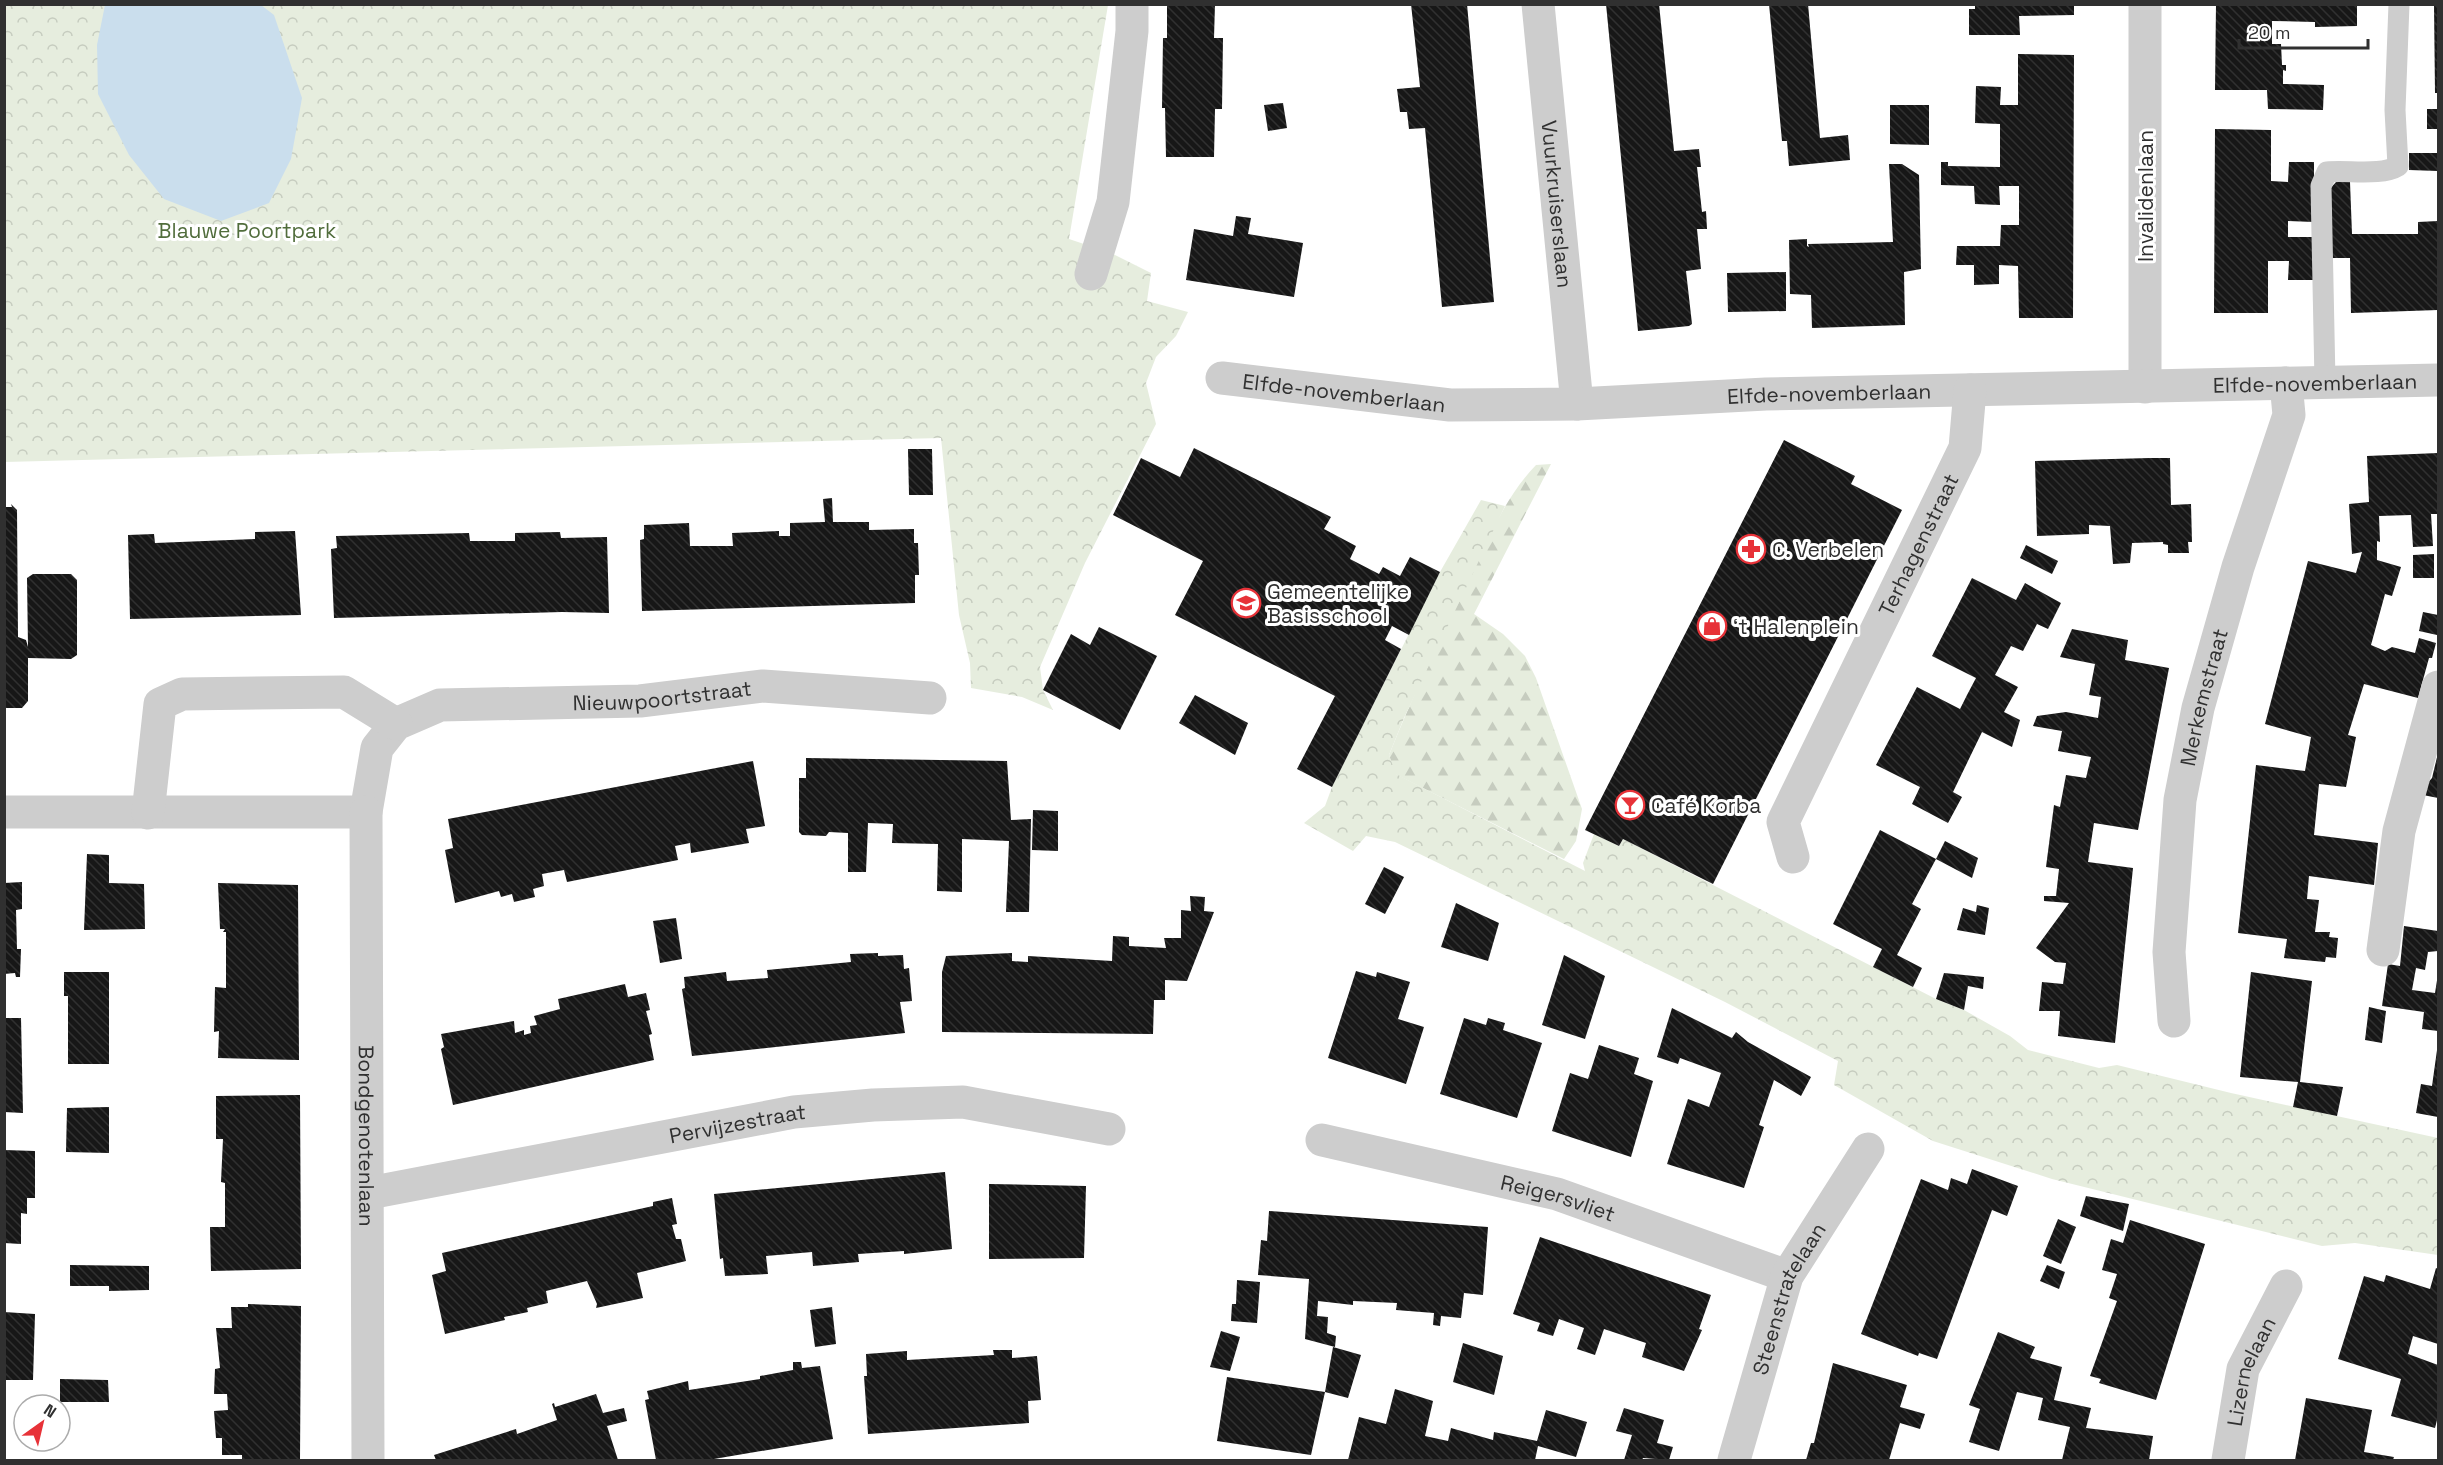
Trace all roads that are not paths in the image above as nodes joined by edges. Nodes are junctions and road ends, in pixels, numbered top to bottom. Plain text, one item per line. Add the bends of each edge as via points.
1 (1132, 4) edge
2 (1538, 4) edge
3 (2145, 4) edge
4 (2399, 4) edge
5 (1091, 274) dead end
6 (1222, 378) dead end
7 (2439, 380) edge
8 (2325, 381) junction
9 (2286, 383) junction
10 (2145, 387) junction
11 (1970, 390) junction
12 (1577, 404) junction
13 (2439, 687) edge
14 (930, 698) dead end
15 (396, 724) junction
16 (4, 812) edge
17 (366, 812) junction
18 (148, 813) junction
19 (1793, 857) dead end
20 (2383, 950) dead end
21 (2174, 1021) dead end
22 (1109, 1129) dead end
23 (1322, 1140) dead end
24 (1868, 1149) dead end
25 (369, 1193) junction
26 (1788, 1276) junction
27 (2286, 1286) dead end
28 (368, 1461) edge
29 (1734, 1461) edge
30 (2228, 1461) edge

1 - 5 street via 1113,202
2 - 12 street, Vuurkruiserslaan
3 - 10 street, Invalidenlaan
4 - 8 lane via 2395,110 2398,166 2389,171 2327,172 2321,186
6 - 12 street, Elfde-novemberlaan via 1450,405
7 - 8 street, Elfde-novemberlaan
8 - 9 street, Elfde-novemberlaan
9 - 10 street, Elfde-novemberlaan
9 - 21 street, Merkemstraat via 2289,416 2238,567 2198,708 2180,800 2169,952
10 - 11 street, Elfde-novemberlaan
11 - 12 street, Elfde-novemberlaan via 1767,394
11 - 19 street, Terhagenstraat via 1965,448 1782,822
13 - 20 street via 2398,831
14 - 15 street, Nieuwpoortstraat via 763,686 640,701 440,705
15 - 17 street, Nieuwpoortstraat via 377,748
15 - 18 street via 344,692 182,694 160,704
16 - 18 street
17 - 18 street
17 - 25 street, Bondgenotenlaan
22 - 25 street, Pervijzestraat via 963,1102 861,1106 794,1112
23 - 26 street, Reigersvliet via 1557,1194
24 - 26 street, Steenstratelaan
25 - 28 street, Bondgenotenlaan
26 - 29 street, Steenstratelaan
27 - 30 street, Lizernelaan via 2243,1369

